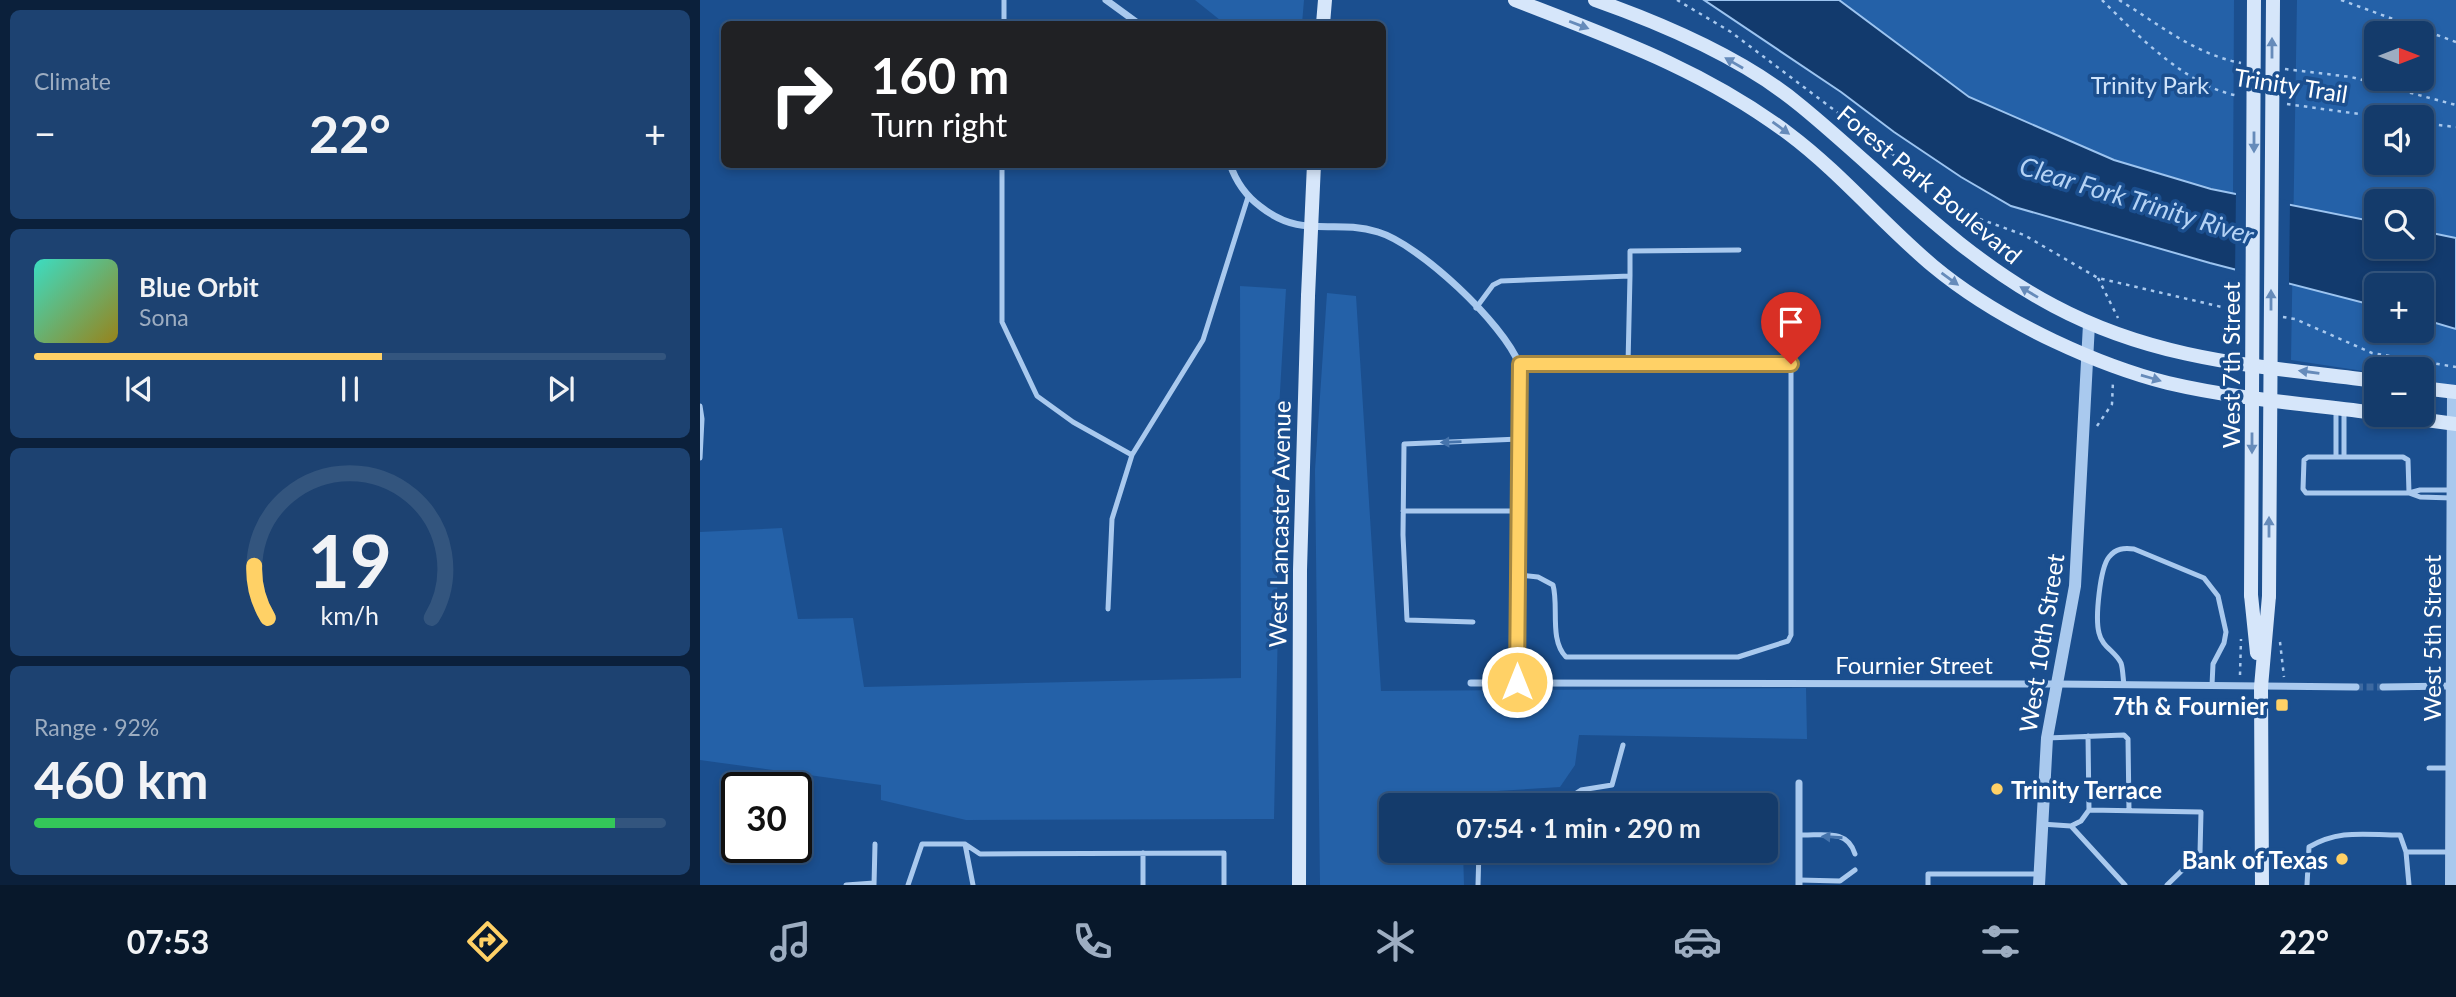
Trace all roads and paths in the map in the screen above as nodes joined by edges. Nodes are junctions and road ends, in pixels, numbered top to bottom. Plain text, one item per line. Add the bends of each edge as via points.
1 (1004, 0) edge
2 (1106, 0) edge
3 (1325, 0) edge
4 (1515, 0) edge
5 (1595, 0) edge
6 (1677, 0) edge
7 (2102, 0) edge
8 (2254, 0) edge
9 (2273, 0) edge
10 (2340, 0) edge
11 (1004, 21) edge
12 (1135, 21) edge
13 (1323, 21) edge
14 (2456, 42) edge
15 (2239, 96) dead end
16 (2280, 102) dead end
17 (2364, 114) edge
18 (2434, 124) edge
19 (2456, 127) edge
20 (1002, 168) edge
21 (1232, 168) edge
22 (1314, 168) edge
23 (1248, 197) junction
24 (1740, 250) dead end
25 (1630, 276) junction
26 (2098, 278) junction
27 (1476, 308) junction
28 (2243, 312) dead end
29 (2282, 317) dead end
30 (2089, 324) junction
31 (2118, 325) dead end
32 (2087, 355) junction
33 (1520, 364) junction
34 (1628, 364) junction
35 (2456, 367) edge
36 (2364, 380) edge
37 (2434, 389) edge
38 (2455, 392) edge
39 (700, 405) edge
40 (2340, 408) junction
41 (2364, 411) edge
42 (2434, 421) edge
43 (2454, 424) edge
44 (1520, 439) junction
45 (1132, 454) junction
46 (2336, 456) junction
47 (2344, 456) junction
48 (700, 458) edge
49 (2409, 493) junction
50 (2452, 494) junction
51 (1403, 511) junction
52 (1519, 511) junction
53 (2454, 543) edge
54 (2454, 559) edge
55 (1518, 575) junction
56 (1108, 609) dead end
57 (1473, 622) dead end
58 (2241, 635) dead end
59 (2280, 637) dead end
60 (1517, 682) junction
61 (1471, 683) dead end
62 (2056, 684) junction
63 (2124, 685) junction
64 (2212, 685) junction
65 (2240, 685) junction
66 (2452, 686) junction
67 (2261, 687) junction
68 (2284, 687) junction
69 (2356, 687) tunnel mouth
70 (2384, 687) tunnel mouth
71 (2088, 737) junction
72 (2047, 738) junction
73 (1623, 745) dead end
74 (2429, 768) dead end
75 (2451, 768) junction
76 (1799, 783) dead end
77 (1576, 793) edge
78 (2454, 798) edge
79 (2089, 810) junction
80 (2129, 810) junction
81 (2042, 824) junction
82 (2071, 826) junction
83 (1799, 835) junction
84 (874, 844) dead end
85 (965, 844) junction
86 (2453, 849) edge
87 (2406, 852) junction
88 (1143, 853) junction
89 (1855, 854) dead end
90 (1479, 863) edge
91 (1855, 870) dead end
92 (2039, 879) edge
93 (1799, 883) edge
94 (874, 884) edge
95 (846, 885) edge
96 (908, 885) edge
97 (973, 885) edge
98 (1143, 885) edge
99 (1224, 885) edge
100 (1299, 885) edge
101 (1478, 885) edge
102 (1928, 885) edge
103 (2126, 885) edge
104 (2167, 885) edge
105 (2262, 885) edge
106 (2307, 885) edge
107 (2409, 885) edge
108 (2451, 885) edge

1 - 11 lane
2 - 12 street
3 - 13 main road
4 -> 32 main road via 1656,55 1726,91 1792,136 1953,281 2011,318
30 -> 5 main road, Forest Park Boulevard via 1986,266 1799,104 1755,75 1642,16
6 - 26 path via 1731,32 1977,218 2024,234
7 - 15 path, Trinity Trail via 2184,71 2214,89
8 -> 67 main road, West 7th Street, bridge via 2251,595
67 -> 9 main road, West 7th Street, bridge via 2269,596
10 - 14 path
16 - 17 path, Trinity Trail
18 - 19 path
20 - 45 lane via 1002,322 1037,396
21 - 23 street
22 - 100 main road, West Lancaster Avenue, bridge via 1300,570
23 - 27 street via 1286,223 1361,228 1389,236 1424,257
23 - 45 lane via 1203,340
24 - 25 lane via 1630,251
25 - 27 lane via 1501,281
25 - 34 lane
26 - 28 path
26 - 31 path via 2118,315
27 - 33 street via 1506,340
29 - 35 path via 2372,353
30 - 32 street, West 10th Street
36 -> 30 main road, Forest Park Boulevard via 2203,359
32 -> 40 main road via 2191,388
32 - 62 street, West 10th Street via 2075,586
33 - 34 lane
33 - 44 street
34 - 55 lane via 1791,364 1788,641 1738,657 1574,659 1561,653 1553,584
37 - 38 main road
38 - 43 street, West 5th Street
39 - 48 lane
40 - 41 main road
40 - 46 lane
40 - 47 lane
42 - 43 main road
43 - 50 street, West 5th Street
44 -> 51 lane via 1404,443
44 - 52 street
45 - 56 lane via 1112,519
46 - 47 lane
46 - 49 lane via 2304,460 2306,493
47 - 49 lane via 2403,457 2408,460
49 - 50 lane via 2420,497
50 - 53 street, West 5th Street
51 - 52 lane
51 - 57 lane via 1407,620
52 - 55 street
53 - 54 street, West 5th Street
54 - 66 street, West 5th Street
55 - 60 street
58 - 65 path
59 - 68 path
60 - 61 street, Fournier Street
60 - 62 street, Fournier Street
62 - 63 street, Fournier Street
62 - 72 street, West 10th Street
63 - 64 street, Fournier Street
63 - 64 lane via 2120,662 2102,645 2098,630 2105,566 2108,558 2124,548 2204,578 2218,596 2227,632 2213,664
64 - 65 street, Fournier Street
65 - 67 street, Fournier Street
66 - 70 street
66 - 75 street, West 5th Street
67 - 68 street, Fournier Street
67 - 105 main road, West 7th Street
68 - 69 street, Fournier Street
71 - 72 lane
71 - 79 lane
71 - 80 lane via 2124,735 2128,739
72 - 81 street, West 10th Street
73 - 77 lane via 1612,785
74 - 75 lane
75 - 78 street, West 5th Street
76 - 83 street
78 - 86 street, West 5th Street
79 - 80 lane
79 - 82 lane
80 - 104 lane via 2201,811 2200,853
81 - 82 lane
81 - 92 street, West 10th Street
82 - 103 lane
89 -> 83 lane via 1852,843 1842,836
83 - 93 street
84 - 94 lane
85 - 88 lane via 980,854
85 - 96 lane via 922,844
85 - 97 lane
86 - 87 lane
86 - 108 street, West 5th Street
87 - 106 lane via 2400,835 2325,838 2309,847
87 - 107 lane
88 - 98 lane
88 - 99 lane via 1224,853
90 - 101 lane
91 - 93 lane via 1840,881
92 - 102 lane via 1928,873
94 - 95 lane

